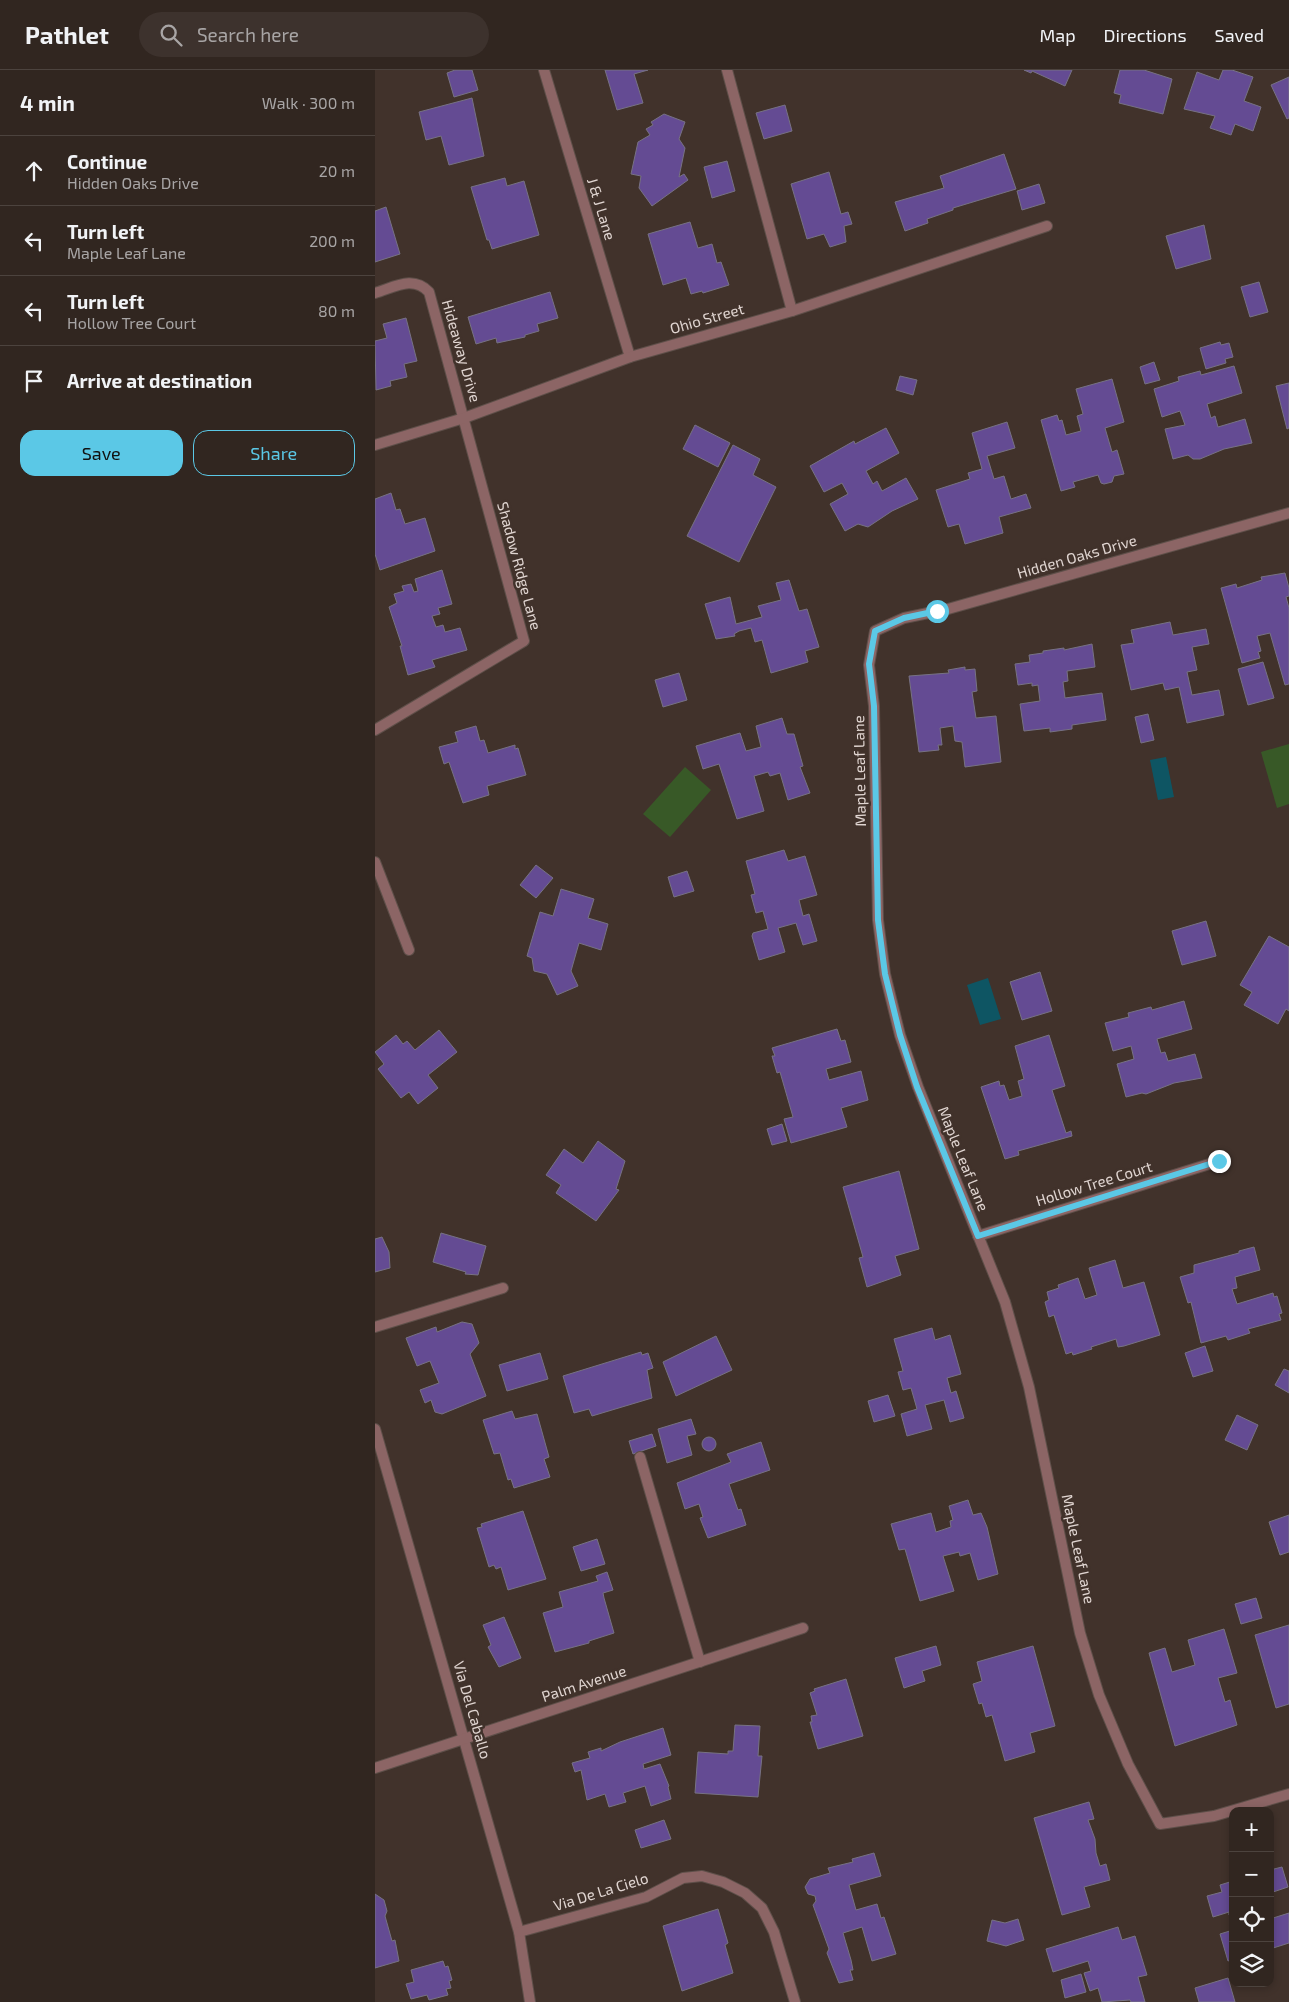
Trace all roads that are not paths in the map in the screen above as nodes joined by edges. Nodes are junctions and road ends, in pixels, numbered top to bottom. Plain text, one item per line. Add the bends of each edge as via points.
1 (544, 70) edge
2 (727, 70) edge
3 (1047, 226) dead end
4 (375, 293) edge
5 (792, 310) junction
6 (630, 357) junction
7 (464, 418) junction
8 (375, 444) edge
9 (1289, 513) edge
10 (875, 631) joint
11 (375, 730) edge
12 (375, 862) edge
13 (409, 950) dead end
14 (1219, 1161) dead end
15 (978, 1236) junction
16 (503, 1288) dead end
17 (375, 1327) edge
18 (375, 1429) edge
19 (639, 1458) dead end
20 (803, 1628) dead end
21 (699, 1662) junction
22 (465, 1739) junction
23 (375, 1768) edge
24 (1289, 1794) edge
25 (519, 1932) junction
26 (530, 2002) edge
27 (795, 2002) edge

1 - 6 street, J & J Lane
2 - 5 street
3 - 5 street, Ohio Street
4 - 7 street, Hideaway Drive via 414,281 429,292
5 - 6 street, Ohio Street
6 - 7 street, Ohio Street
7 - 8 street, Ohio Street
7 - 11 street, Shadow Ridge Lane via 524,641
9 - 10 street, Hidden Oaks Drive via 948,609 904,618
10 - 15 street, Maple Leaf Lane via 869,664 874,706 878,920 885,974 917,1087
12 - 13 street
14 - 15 street, Hollow Tree Court
15 - 24 street, Maple Leaf Lane via 1005,1302 1025,1374 1080,1633 1099,1695 1128,1764 1160,1824 1214,1816
16 - 17 street
18 - 22 street, Via Del Caballo
19 - 21 street
20 - 21 street, Palm Avenue
21 - 22 street, Palm Avenue
22 - 23 street, Palm Avenue
22 - 25 street, Via Del Caballo
25 - 26 street, Via Del Caballo
25 - 27 street, Via De La Cielo via 646,1897 683,1878 702,1876 745,1893 761,1908 774,1932

